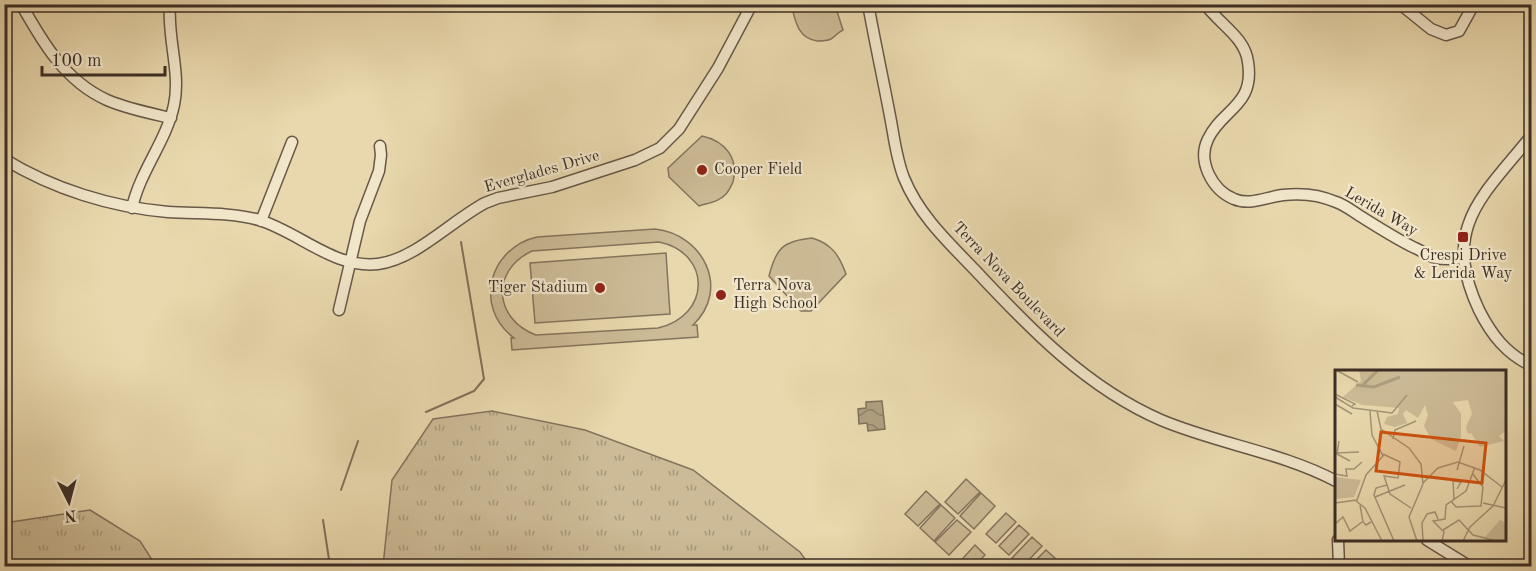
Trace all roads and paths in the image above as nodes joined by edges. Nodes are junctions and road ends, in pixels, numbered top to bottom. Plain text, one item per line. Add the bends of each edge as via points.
1 (21, 4) edge
2 (170, 4) edge
3 (752, 4) edge
4 (868, 4) edge
5 (1205, 4) edge
6 (1400, 4) edge
7 (1474, 4) edge
8 (171, 118) junction
9 (1532, 135) edge
10 (292, 142) dead end
11 (380, 146) dead end
12 (4, 159) edge
13 (132, 208) junction
14 (261, 221) junction
15 (1463, 258) junction
16 (350, 261) junction
17 (339, 310) dead end
18 (1532, 366) edge
19 (1335, 481) edge
20 (1338, 541) edge
21 (1429, 541) edge
22 (1339, 567) edge
23 (1468, 567) edge

1 - 8 street via 48,49 80,83 114,102
2 - 8 street via 176,80
3 - 16 street, Everglades Drive via 684,120 660,148 552,187 485,203 400,258 375,264
4 - 19 street, Terra Nova Boulevard via 898,159 910,191 937,230 1023,322 1093,380 1144,412 1181,428 1302,465
5 - 15 street, Lerida Way via 1243,46 1249,68 1246,91 1206,140 1206,167 1220,190 1247,203 1294,195 1327,199 1434,258
6 - 7 street via 1446,36 1459,31
8 - 13 street
9 - 15 street via 1474,208
10 - 14 street
11 - 16 street via 379,171
12 - 13 street, Everglades Drive via 69,190
13 - 14 street, Everglades Drive
14 - 16 street, Everglades Drive
15 - 18 street via 1469,287 1488,327 1505,348
16 - 17 street
20 - 22 street
21 - 23 street

